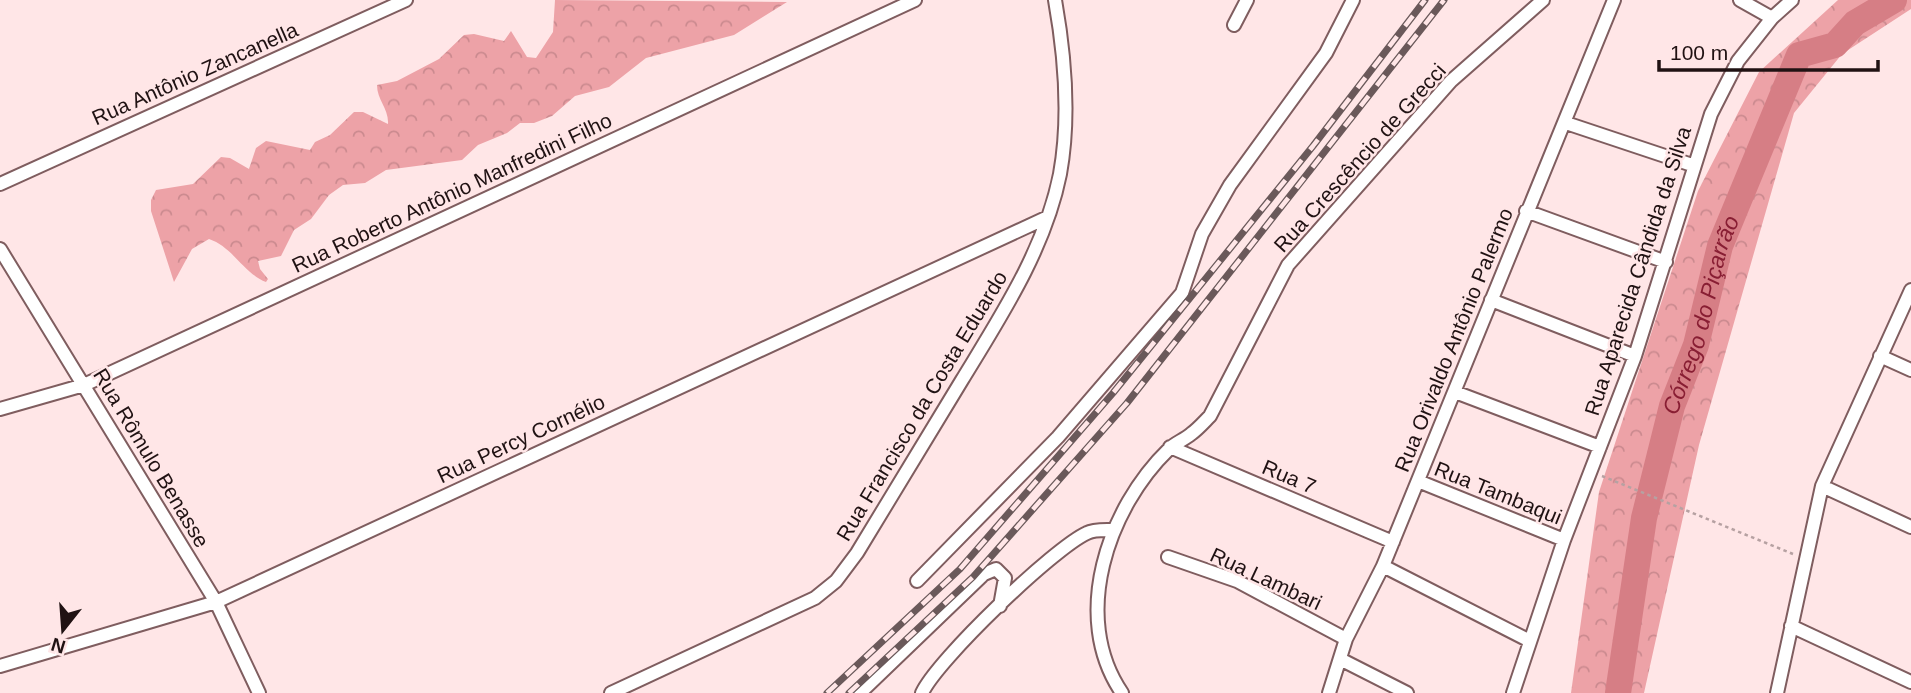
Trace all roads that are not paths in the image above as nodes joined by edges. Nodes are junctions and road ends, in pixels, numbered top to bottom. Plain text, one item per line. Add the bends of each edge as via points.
1 (406, 0) edge
2 (915, 0) edge
3 (1055, 0) edge
4 (1247, 0) edge
5 (1353, 0) edge
6 (1544, 0) edge
7 (1614, 0) edge
8 (1740, 0) edge
9 (1792, 0) edge
10 (1772, 18) junction
11 (1234, 25) dead end
12 (1566, 123) junction
13 (1692, 165) junction
14 (0, 184) edge
15 (1526, 211) junction
16 (1048, 217) junction
17 (0, 249) edge
18 (1666, 262) junction
19 (1911, 290) edge
20 (1491, 300) junction
21 (1635, 356) junction
22 (1880, 356) junction
23 (1911, 370) edge
24 (84, 385) junction
25 (1455, 392) junction
26 (0, 409) edge
27 (1170, 447) junction
28 (1600, 447) junction
29 (1418, 481) junction
30 (1822, 486) junction
31 (1911, 527) edge
32 (1114, 530) junction
33 (1564, 540) junction
34 (1393, 542) junction
35 (1168, 556) dead end
36 (1384, 566) junction
37 (916, 581) dead end
38 (216, 602) junction
39 (1000, 607) junction
40 (1791, 626) junction
41 (1346, 639) junction
42 (1528, 640) junction
43 (1340, 659) junction
44 (0, 666) edge
45 (1911, 682) edge
46 (259, 693) edge
47 (611, 693) edge
48 (860, 693) edge
49 (922, 693) edge
50 (1122, 693) edge
51 (1329, 693) edge
52 (1407, 693) edge
53 (1513, 693) edge
54 (1777, 693) edge

1 - 14 street, Rua Antônio Zancanella
2 - 24 street, Rua Roberto Antônio Manfredini Filho
3 - 16 street, Rua Francisco da Costa Eduardo via 1066,124
4 - 11 street
5 - 37 street via 1326,53 1230,185 1202,234 1182,293 1058,437
6 - 27 street, Rua Crescêncio de Grecci via 1451,81 1288,265 1210,415 1192,434
7 - 12 street, Rua Orivaldo Antônio Palermo
8 - 10 street
9 - 10 street, Rua Aparecida Cândida da Silva
10 - 13 street, Rua Aparecida Cândida da Silva via 1721,89
12 - 13 street
12 - 15 street, Rua Orivaldo Antônio Palermo
13 - 18 street, Rua Aparecida Cândida da Silva
15 - 18 street
15 - 20 street, Rua Orivaldo Antônio Palermo
16 - 38 street, Rua Percy Cornélio
16 - 47 street, Rua Francisco da Costa Eduardo via 1001,316 836,581 815,598
17 - 24 street, Rua Rômulo Benasse
18 - 21 street, Rua Aparecida Cândida da Silva
19 - 22 street
20 - 21 street
20 - 25 street, Rua Orivaldo Antônio Palermo
21 - 28 street, Rua Aparecida Cândida da Silva
22 - 23 street
22 - 30 street
24 - 26 street, Rua Roberto Antônio Manfredini Filho
24 - 38 street, Rua Rômulo Benasse
25 - 28 street
25 - 29 street, Rua Orivaldo Antônio Palermo
27 - 32 street, Rua Crescêncio de Grecci via 1125,504
27 - 34 street, Rua 7
28 - 33 street, Rua Aparecida Cândida da Silva
29 - 33 street, Rua Tambaqui
29 - 34 street, Rua Orivaldo Antônio Palermo
30 - 31 street
30 - 40 street
32 - 39 street via 1088,532
32 - 50 street, Rua Crescêncio de Grecci via 1101,576 1098,614 1102,650
33 - 42 street, Rua Aparecida Cândida da Silva
34 - 36 street, Rua Orivaldo Antônio Palermo
35 - 41 street, Rua Lambari via 1237,581
36 - 41 street, Rua Orivaldo Antônio Palermo
36 - 42 street
38 - 44 street, Rua Percy Cornélio
38 - 46 street, Rua Rômulo Benasse
39 - 48 street via 1005,578 996,569 984,574
39 - 49 street via 928,680
40 - 45 street
40 - 54 street
41 - 43 street, Rua Orivaldo Antônio Palermo
42 - 53 street, Rua Aparecida Cândida da Silva
43 - 51 street, Rua Orivaldo Antônio Palermo
43 - 52 street

